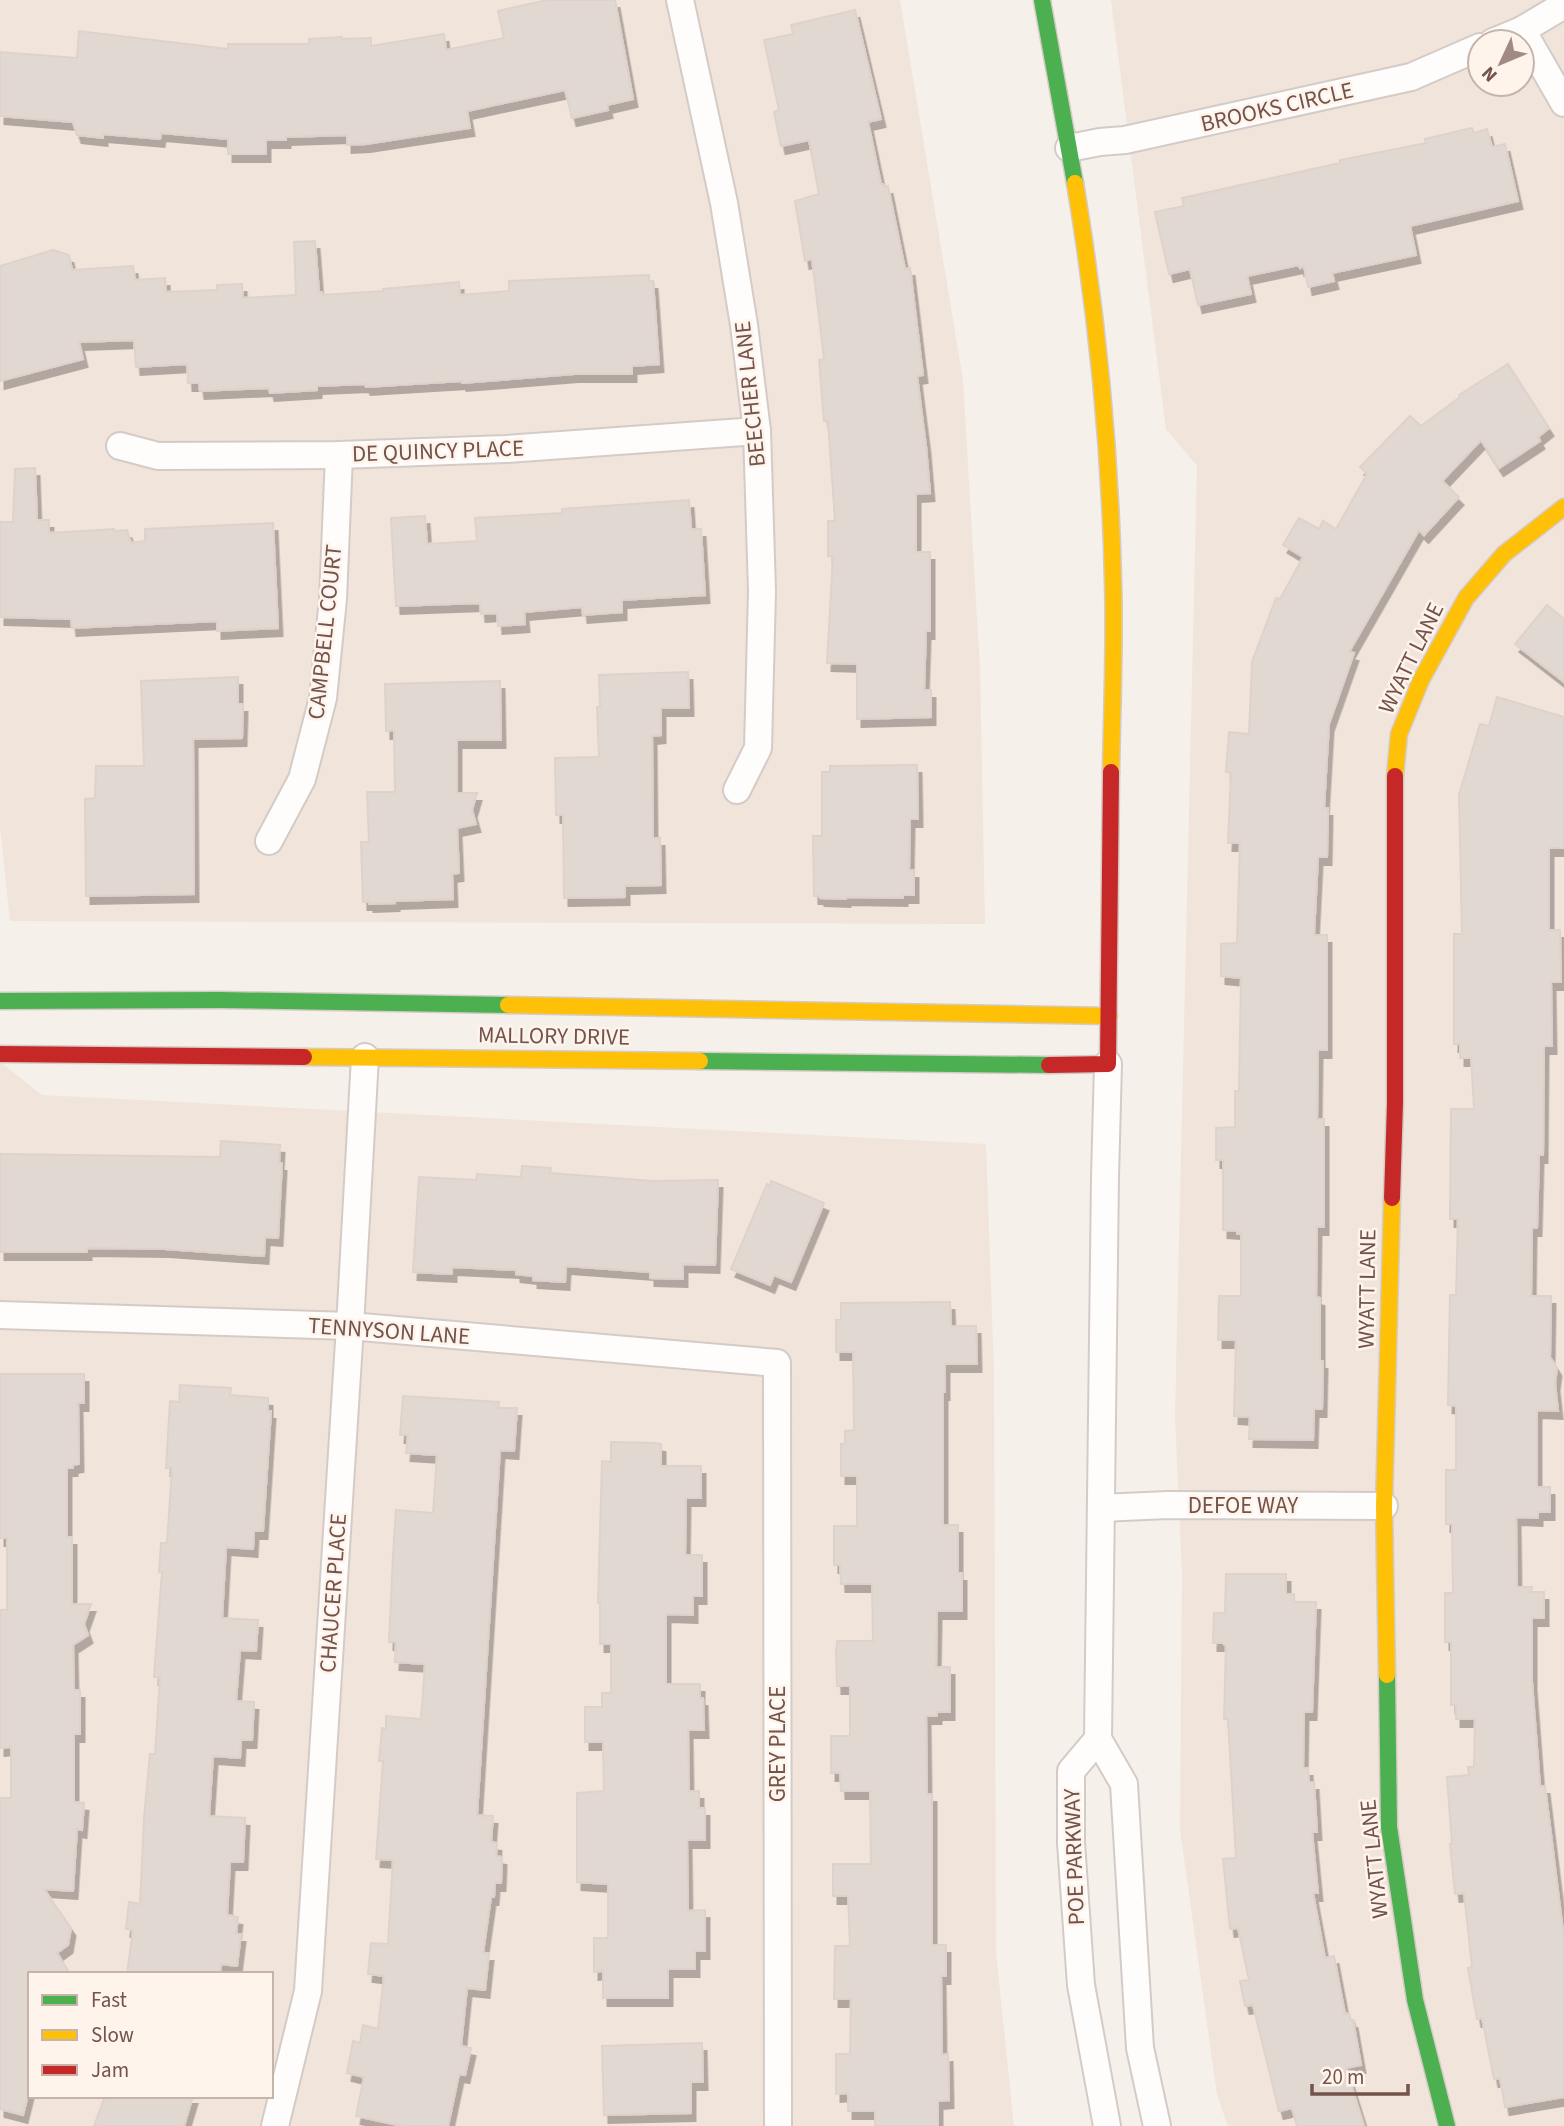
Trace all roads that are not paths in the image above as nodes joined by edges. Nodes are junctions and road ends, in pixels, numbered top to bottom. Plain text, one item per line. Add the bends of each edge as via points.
1 (680, 0) edge
2 (1042, 0) edge
3 (1564, 5) edge
4 (1525, 28) edge
5 (1466, 53) edge
6 (1536, 54) edge
7 (1564, 103) edge
8 (1069, 148) junction
9 (757, 431) junction
10 (120, 446) dead end
11 (339, 455) junction
12 (1564, 507) edge
13 (737, 790) dead end
14 (270, 841) dead end
15 (0, 1001) edge
16 (1109, 1016) junction
17 (0, 1054) edge
18 (365, 1057) junction
19 (1108, 1064) junction
20 (0, 1315) edge
21 (350, 1326) junction
22 (777, 1363) joint
23 (1384, 1506) junction
24 (1101, 1508) junction
25 (1098, 1739) junction
26 (275, 2126) edge
27 (778, 2126) edge
28 (1107, 2126) edge
29 (1157, 2126) edge
30 (1447, 2126) edge

1 - 9 street, BEECHER LANE via 724,203
2 - 8 main road
3 - 4 street
5 - 8 street, BROOKS CIRCLE via 1411,77 1125,140
6 - 7 street
8 - 16 main road via 1091,280 1114,581
9 - 11 street, DE QUINCY PLACE via 506,449
9 - 13 street, BEECHER LANE via 762,592 758,748
10 - 11 street, DE QUINCY PLACE via 158,456
11 - 14 street, CAMPBELL COURT via 323,698 302,779
12 - 23 main road, WYATT LANE via 1504,554 1466,598 1421,680 1399,734 1394,789 1395,1103
15 - 16 main road via 220,1000
16 - 19 main road
17 - 18 main road, MALLORY DRIVE
18 - 19 main road, MALLORY DRIVE
18 - 21 street, CHAUCER PLACE
19 - 24 street
20 - 21 street, TENNYSON LANE
21 - 22 street, TENNYSON LANE
21 - 26 street, CHAUCER PLACE via 308,1991
22 - 27 street, GREY PLACE
23 - 24 street, DEFOE WAY
23 - 30 main road, WYATT LANE via 1389,1828 1415,2000
24 - 25 street
25 - 28 street, POE PARKWAY via 1071,1771 1071,1843 1081,1986
25 - 29 street via 1124,1784 1140,2048

